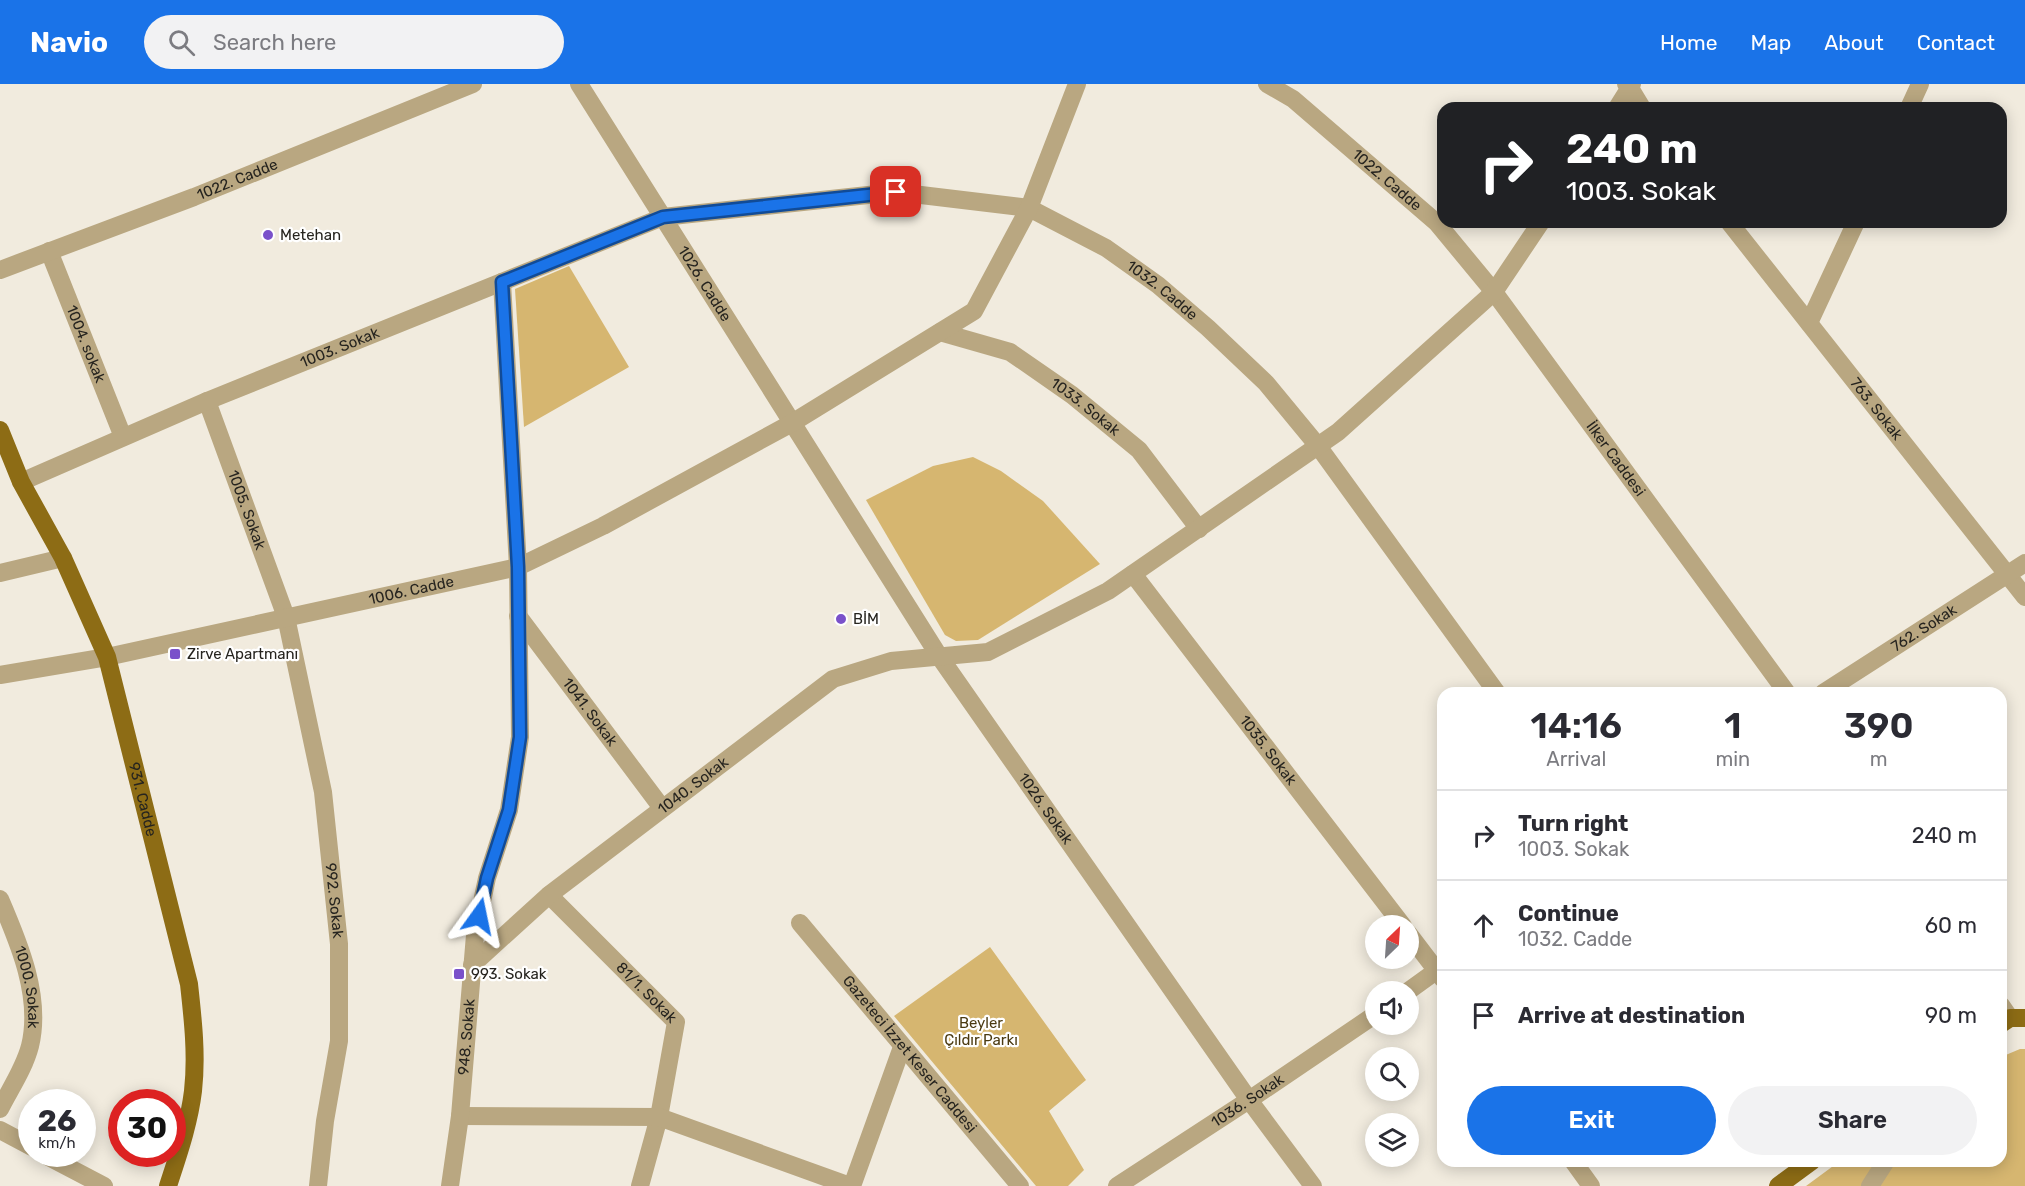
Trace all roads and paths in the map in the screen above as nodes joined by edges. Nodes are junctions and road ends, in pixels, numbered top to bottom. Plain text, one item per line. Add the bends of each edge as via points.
1 (473, 84) edge
2 (579, 84) edge
3 (1077, 84) edge
4 (1267, 84) edge
5 (1920, 84) edge
6 (1630, 85) edge
7 (1620, 102) edge
8 (1639, 102) edge
9 (1912, 102) edge
10 (1029, 208) junction
11 (663, 217) junction
12 (1437, 223) edge
13 (1441, 228) edge
14 (1537, 228) edge
15 (1734, 228) edge
16 (1853, 228) edge
17 (49, 251) junction
18 (0, 270) edge
19 (502, 282) junction
20 (1494, 292) junction
21 (1809, 323) junction
22 (940, 332) junction
23 (207, 401) junction
24 (792, 423) junction
25 (0, 430) edge
26 (123, 437) junction
27 (1318, 446) junction
28 (21, 482) junction
29 (1199, 529) junction
30 (63, 558) junction
31 (2025, 563) edge
32 (518, 567) junction
33 (0, 573) edge
34 (1133, 574) junction
35 (2007, 574) junction
36 (2025, 597) edge
37 (518, 616) junction
38 (286, 617) junction
39 (939, 656) junction
40 (107, 657) junction
41 (0, 675) edge
42 (1493, 687) edge
43 (1783, 687) edge
44 (1832, 687) edge
45 (662, 808) junction
46 (549, 895) junction
47 (0, 899) edge
48 (1395, 915) edge
49 (800, 923) dead end
50 (1419, 946) edge
51 (472, 965) junction
52 (1437, 967) edge
53 (1437, 974) edge
54 (1419, 985) edge
55 (1365, 1021) edge
56 (902, 1047) junction
57 (1249, 1100) junction
58 (0, 1109) edge
59 (460, 1116) junction
60 (659, 1117) junction
61 (0, 1130) edge
62 (18, 1140) edge
63 (68, 1167) edge
64 (1577, 1167) edge
65 (1804, 1167) edge
66 (1882, 1167) edge
67 (104, 1186) edge
68 (168, 1186) edge
69 (318, 1186) edge
70 (450, 1186) edge
71 (640, 1186) edge
72 (851, 1186) edge
73 (1020, 1186) edge
74 (1117, 1186) edge
75 (1313, 1186) edge
76 (1591, 1186) edge
77 (1778, 1186) edge
78 (1869, 1186) edge

1 - 17 street, 1022. Cadde
2 - 11 street, 1026. Cadde
3 - 10 street
4 - 12 street, 1022. Cadde via 1293,99
5 - 9 street
6 - 7 street
6 - 8 street
10 - 11 street, 1032. Cadde via 896,192
10 - 22 street via 974,311
10 - 27 street, 1032. Cadde via 1106,248 1158,285 1266,383
11 - 19 street, 1003. Sokak
11 - 24 street, 1026. Cadde
13 - 20 street, 1022. Cadde
14 - 20 street
15 - 21 street, 763. Sokak
16 - 21 street
17 - 18 street, 1022. Cadde
17 - 26 street, 1004. sokak
19 - 23 street, 1003. Sokak
19 - 32 street, 948. Sokak
20 - 27 street, 1040. Sokak
20 - 43 street, İlker Caddesi
21 - 35 street, 763. Sokak
22 - 24 street
22 - 29 street, 1033. Sokak via 1010,352 1072,395 1139,450
23 - 26 street, 1003. Sokak
23 - 38 street, 1005. Sokak
24 - 32 street, 1006. Cadde via 603,526
24 - 39 street, 1026. Sokak
25 - 28 main road, 931. Cadde
26 - 28 street, 1003. Sokak
27 - 29 street, 1040. Sokak
27 - 42 street, 1032. Cadde
28 - 30 main road, 931. Cadde
29 - 34 street, 1040. Sokak
30 - 33 street
30 - 40 main road, 931. Cadde
31 - 35 street, 762. Sokak
32 - 37 street, 948. Sokak
32 - 38 street, 1006. Cadde
34 - 39 street, 1040. Sokak via 1108,591 988,652
34 - 48 street, 1035. Sokak
35 - 36 street, 763. Sokak
35 - 44 street, 762. Sokak
37 - 45 street, 1041. Sokak
37 - 51 street, 948. Sokak via 520,737 509,810 487,878
38 - 40 street, 1006. Cadde
38 - 69 street, 992. Sokak via 323,792 339,944 339,1041
39 - 45 street, 1040. Sokak via 891,661 833,679
39 - 57 street, 1026. Sokak
40 - 41 street, 1006. Cadde
40 - 68 main road, 931. Cadde via 189,984 195,1032 193,1091
45 - 46 street, 1040. Sokak
46 - 51 street, 1040. Sokak
46 - 60 street, 81/1. Sokak via 676,1022
47 - 58 street, 1000. Sokak via 22,952 34,1014 29,1048
49 - 56 street, Gazeteci İzzet Keser Caddesi
50 - 52 street
51 - 59 street, 948. Sokak
53 - 54 street
55 - 57 street, 1036. Sokak
56 - 72 street
56 - 73 street, Gazeteci İzzet Keser Caddesi
57 - 74 street, 1036. Sokak
57 - 75 street, 1026. Sokak
59 - 60 street
59 - 70 street, 948. Sokak
60 - 71 street
60 - 72 street
61 - 62 street
63 - 67 street
64 - 76 street
65 - 77 main road
66 - 78 street

